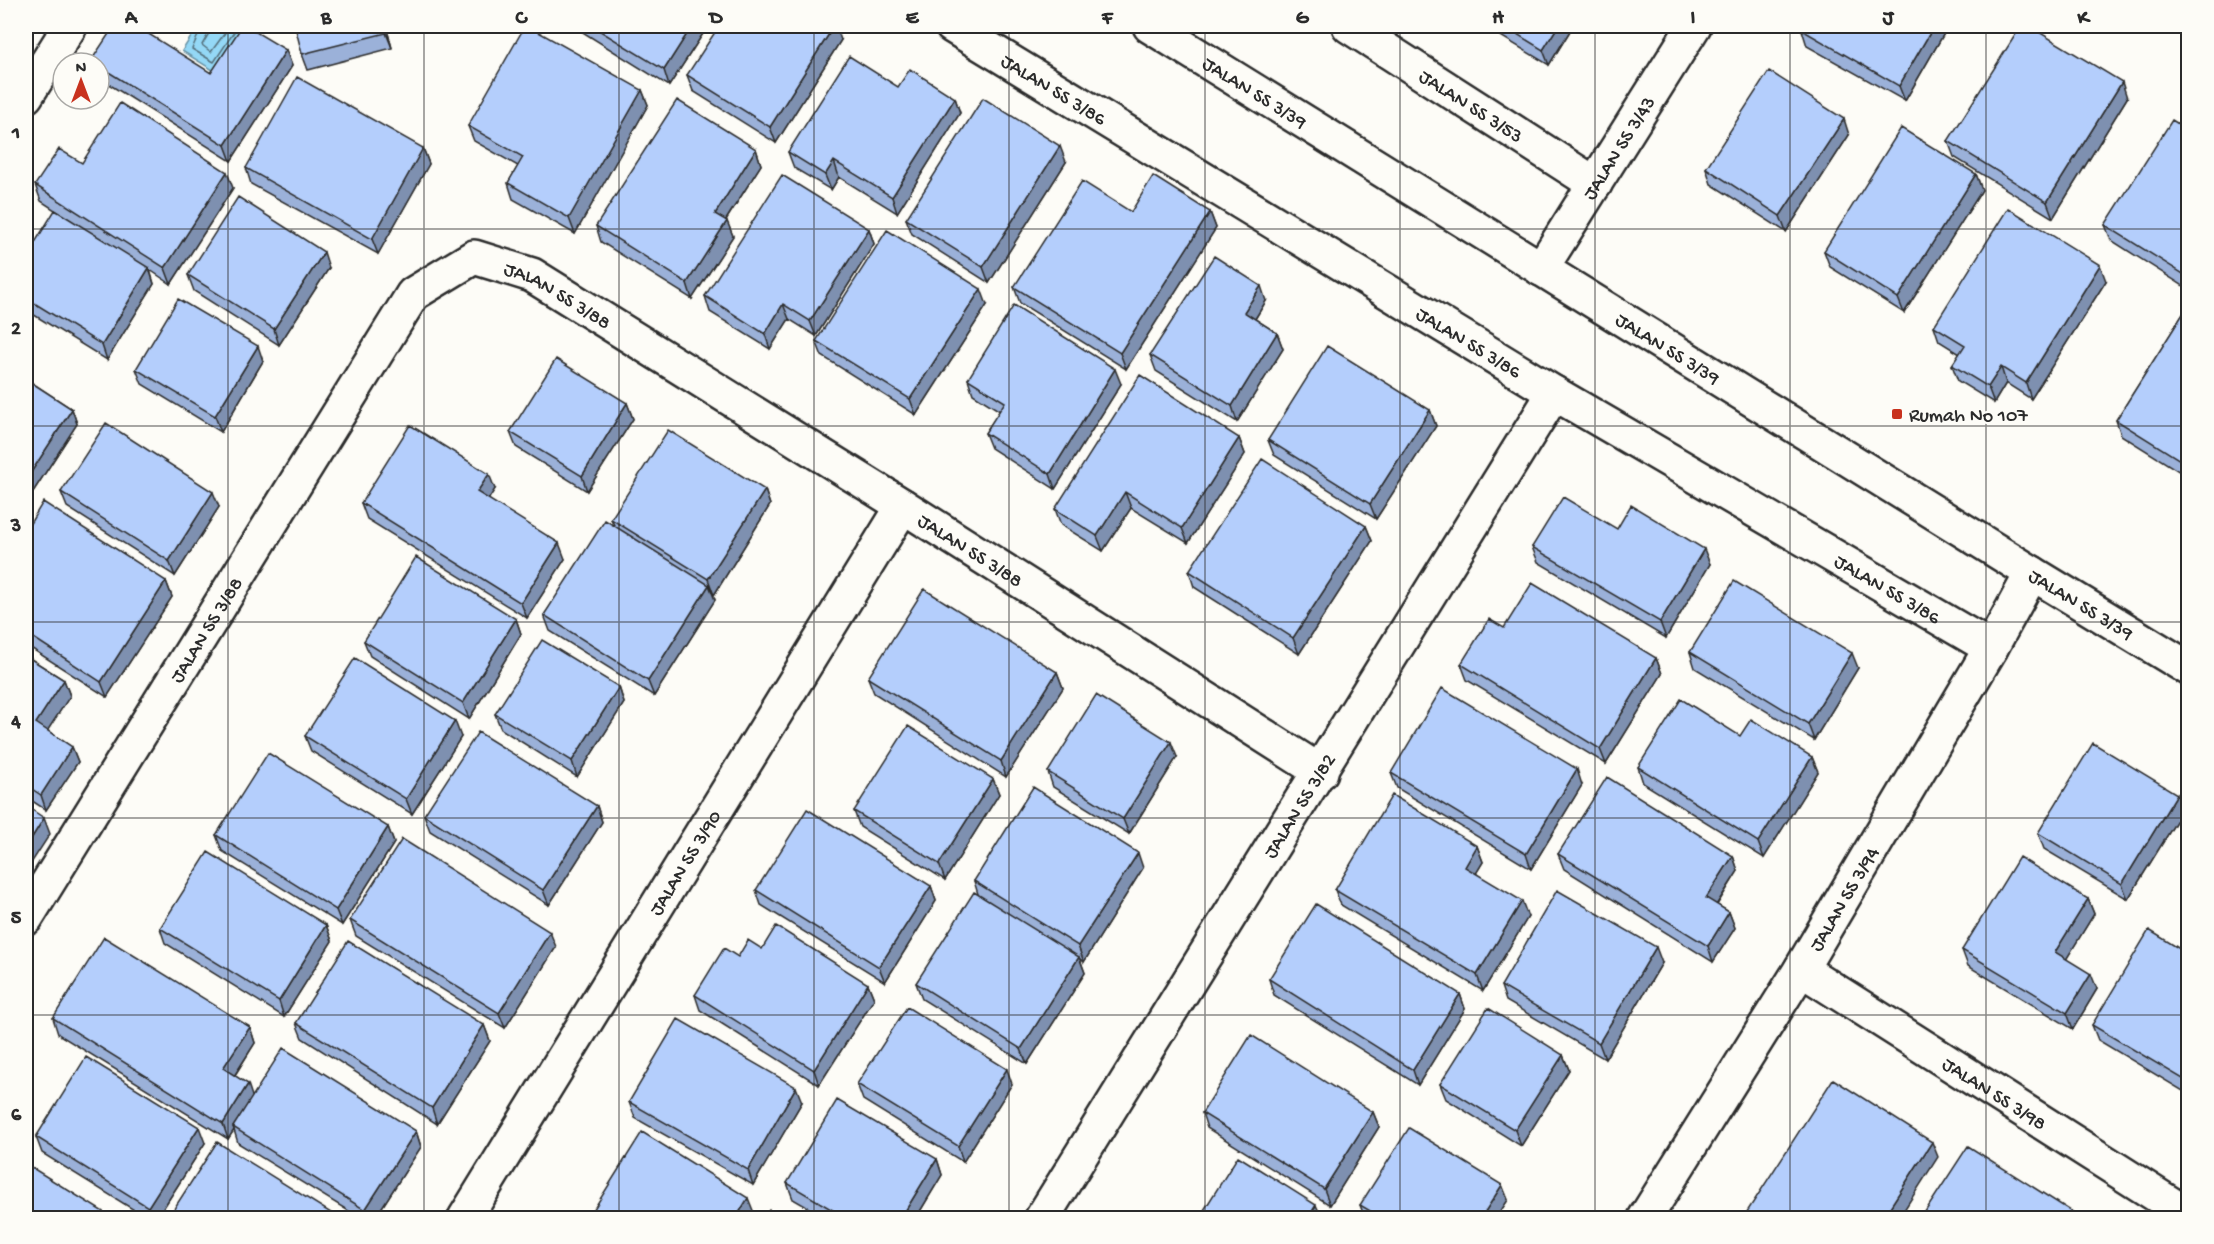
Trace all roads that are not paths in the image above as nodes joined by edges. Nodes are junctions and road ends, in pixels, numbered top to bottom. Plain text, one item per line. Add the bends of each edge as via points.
1 (70, 26) edge
2 (952, 26) edge
3 (1150, 26) edge
4 (1349, 26) edge
5 (1694, 26) edge
6 (26, 96) edge
7 (1595, 184) junction
8 (1541, 268) junction
9 (1554, 393) junction
10 (903, 506) junction
11 (2032, 573) junction
12 (1991, 648) junction
13 (2188, 668) edge
14 (1321, 772) junction
15 (26, 918) edge
16 (1801, 969) junction
17 (2188, 1215) edge
18 (465, 1218) edge
19 (1042, 1218) edge
20 (1645, 1218) edge

1 - 6 street
2 - 9 street, JALAN SS 3/86
3 - 8 street, JALAN SS 3/39
4 - 7 street, JALAN SS 3/53
5 - 7 street, JALAN SS 3/43
7 - 8 street, JALAN SS 3/43
8 - 11 street, JALAN SS 3/39
9 - 12 street, JALAN SS 3/86
9 - 14 street, JALAN SS 3/82
10 - 14 street, JALAN SS 3/88
10 - 15 street, JALAN SS 3/88 via 532,275 474,257 413,294
10 - 18 street, JALAN SS 3/90
11 - 12 street, JALAN SS 3/94
11 - 13 street, JALAN SS 3/39
12 - 16 street, JALAN SS 3/94
14 - 19 street, JALAN SS 3/82
16 - 17 street, JALAN SS 3/98
16 - 20 street, JALAN SS 3/94

